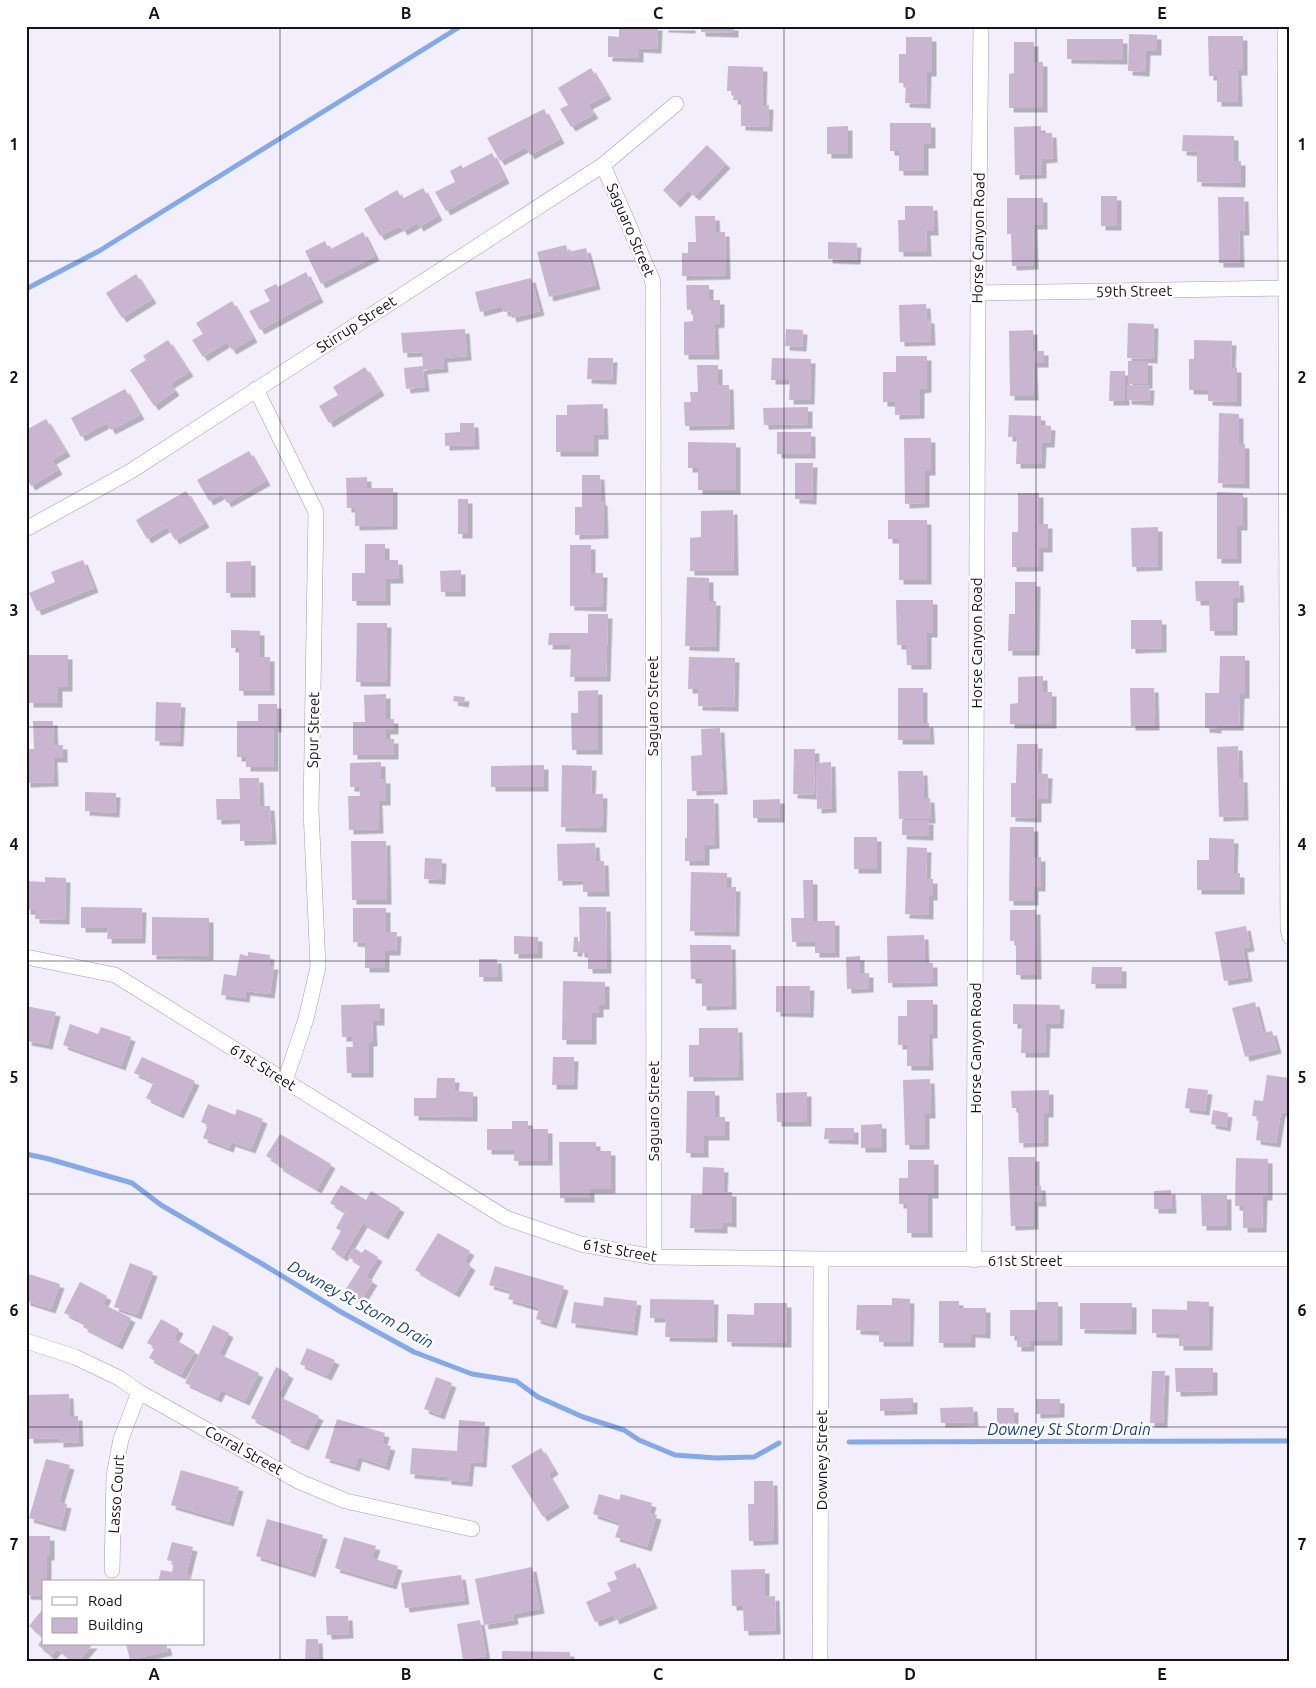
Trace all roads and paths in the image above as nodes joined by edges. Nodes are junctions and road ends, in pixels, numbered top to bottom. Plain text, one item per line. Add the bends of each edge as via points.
1 (981, 26) edge
2 (1285, 26) edge
3 (676, 104) dead end
4 (604, 165) junction
5 (1288, 288) edge
6 (978, 294) junction
7 (256, 389) junction
8 (26, 528) edge
9 (1290, 938) edge
10 (26, 957) edge
11 (285, 1080) junction
12 (654, 1257) junction
13 (821, 1259) junction
14 (974, 1260) junction
15 (1290, 1260) edge
16 (26, 1341) edge
17 (139, 1392) junction
18 (472, 1529) dead end
19 (112, 1570) dead end
20 (820, 1662) edge

1 - 6 street, Horse Canyon Road
2 - 5 street
3 - 4 street, Stirrup Street
4 - 7 street, Stirrup Street
4 - 12 street, Saguaro Street via 653,282
5 - 6 street, 59th Street
5 - 9 street via 1287,844
6 - 14 street, Horse Canyon Road
7 - 8 street, Stirrup Street via 131,471
7 - 11 street, Spur Street via 316,512 312,810 318,967 306,1019
10 - 11 street, 61st Street via 115,975
11 - 12 street, 61st Street via 506,1218 581,1244
12 - 13 street, 61st Street
13 - 14 street, 61st Street
13 - 20 street, Downey Street
14 - 15 street, 61st Street
16 - 17 street, Corral Street via 75,1357 119,1378
17 - 18 street, Corral Street via 298,1480 346,1501
17 - 19 street, Lasso Court via 121,1439 114,1476

